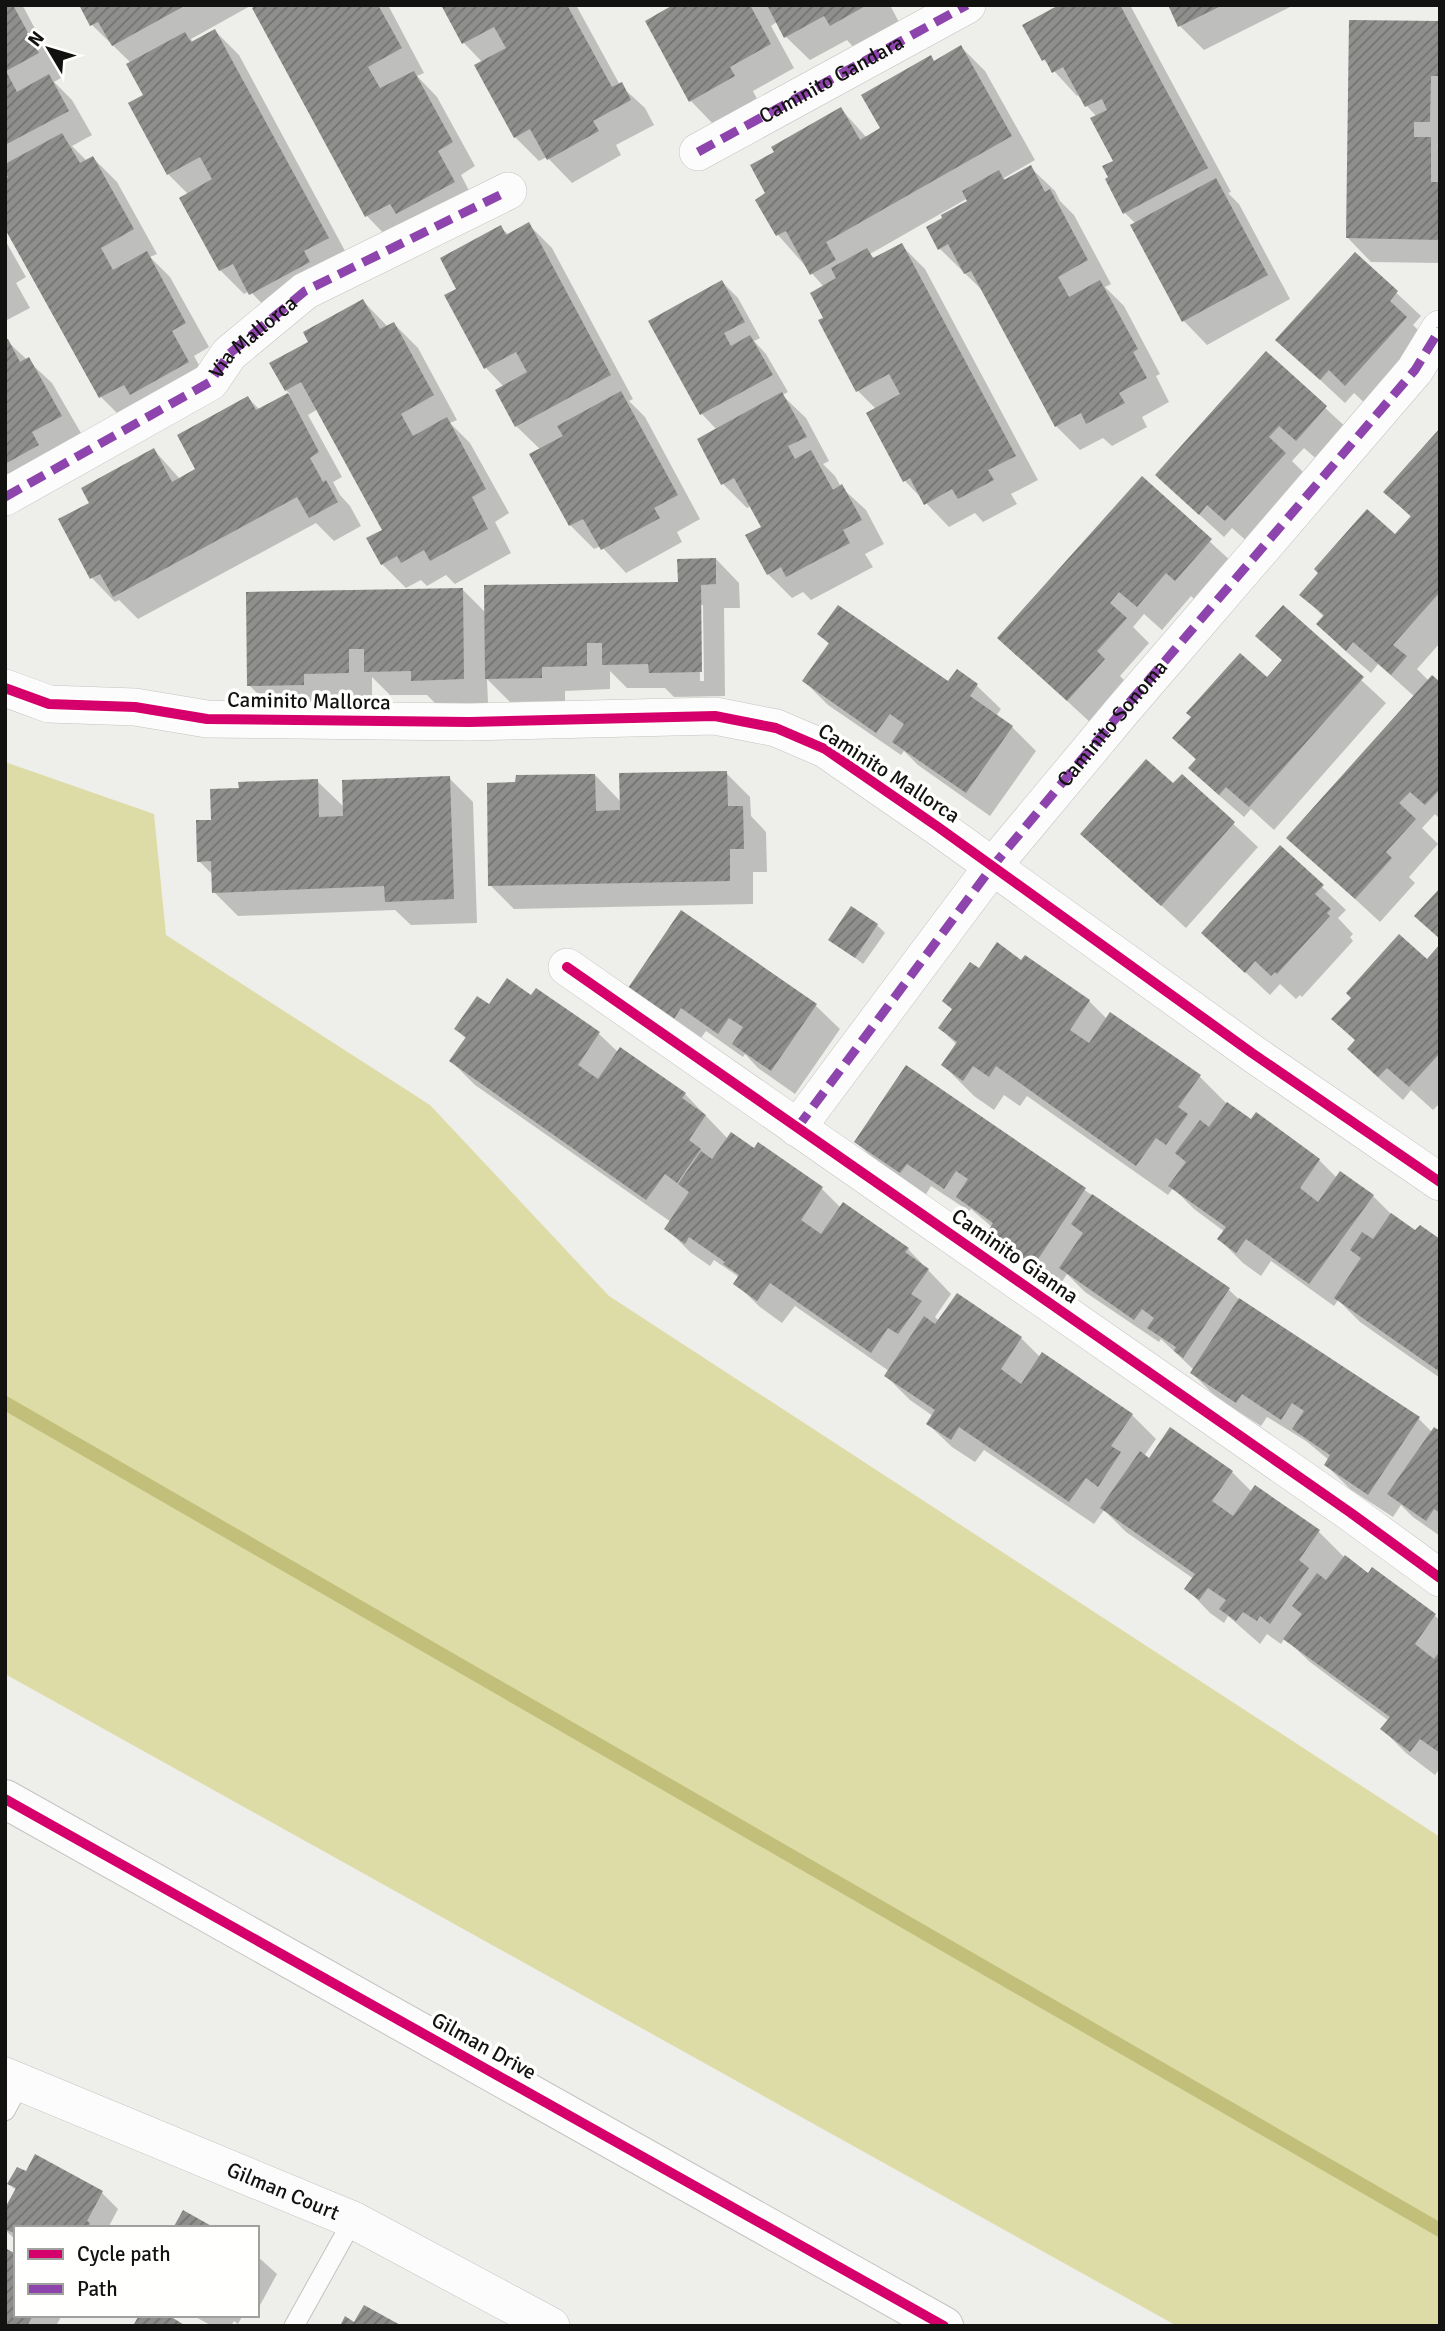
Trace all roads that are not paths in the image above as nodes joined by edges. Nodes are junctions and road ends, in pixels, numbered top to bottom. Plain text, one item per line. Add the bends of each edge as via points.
1 (967, 5) edge
2 (698, 152) dead end
3 (508, 191) dead end
4 (1440, 329) edge
5 (5, 497) edge
6 (5, 688) edge
7 (992, 867) junction
8 (567, 967) dead end
9 (797, 1128) junction
10 (1440, 1182) edge
11 (1440, 1578) edge
12 (5, 1799) edge
13 (10, 2090) edge
14 (353, 2220) junction
15 (294, 2326) edge
16 (551, 2326) edge
17 (944, 2326) edge

1 - 2 street, Caminito Gandara
3 - 5 street, Via Mallorca via 305,291 229,354 210,383
4 - 7 street, Caminito Sonoma via 1415,370
6 - 7 street, Caminito Mallorca via 49,704 135,708 207,719 469,722 715,716 776,728 825,749
7 - 9 street, Caminito Sonoma
7 - 10 street, Caminito Mallorca
8 - 9 street, Caminito Gianna
9 - 11 street, Caminito Gianna
12 - 17 main road, Gilman Drive
13 - 14 street, Gilman Court
14 - 15 lane
14 - 16 street, Gilman Court

